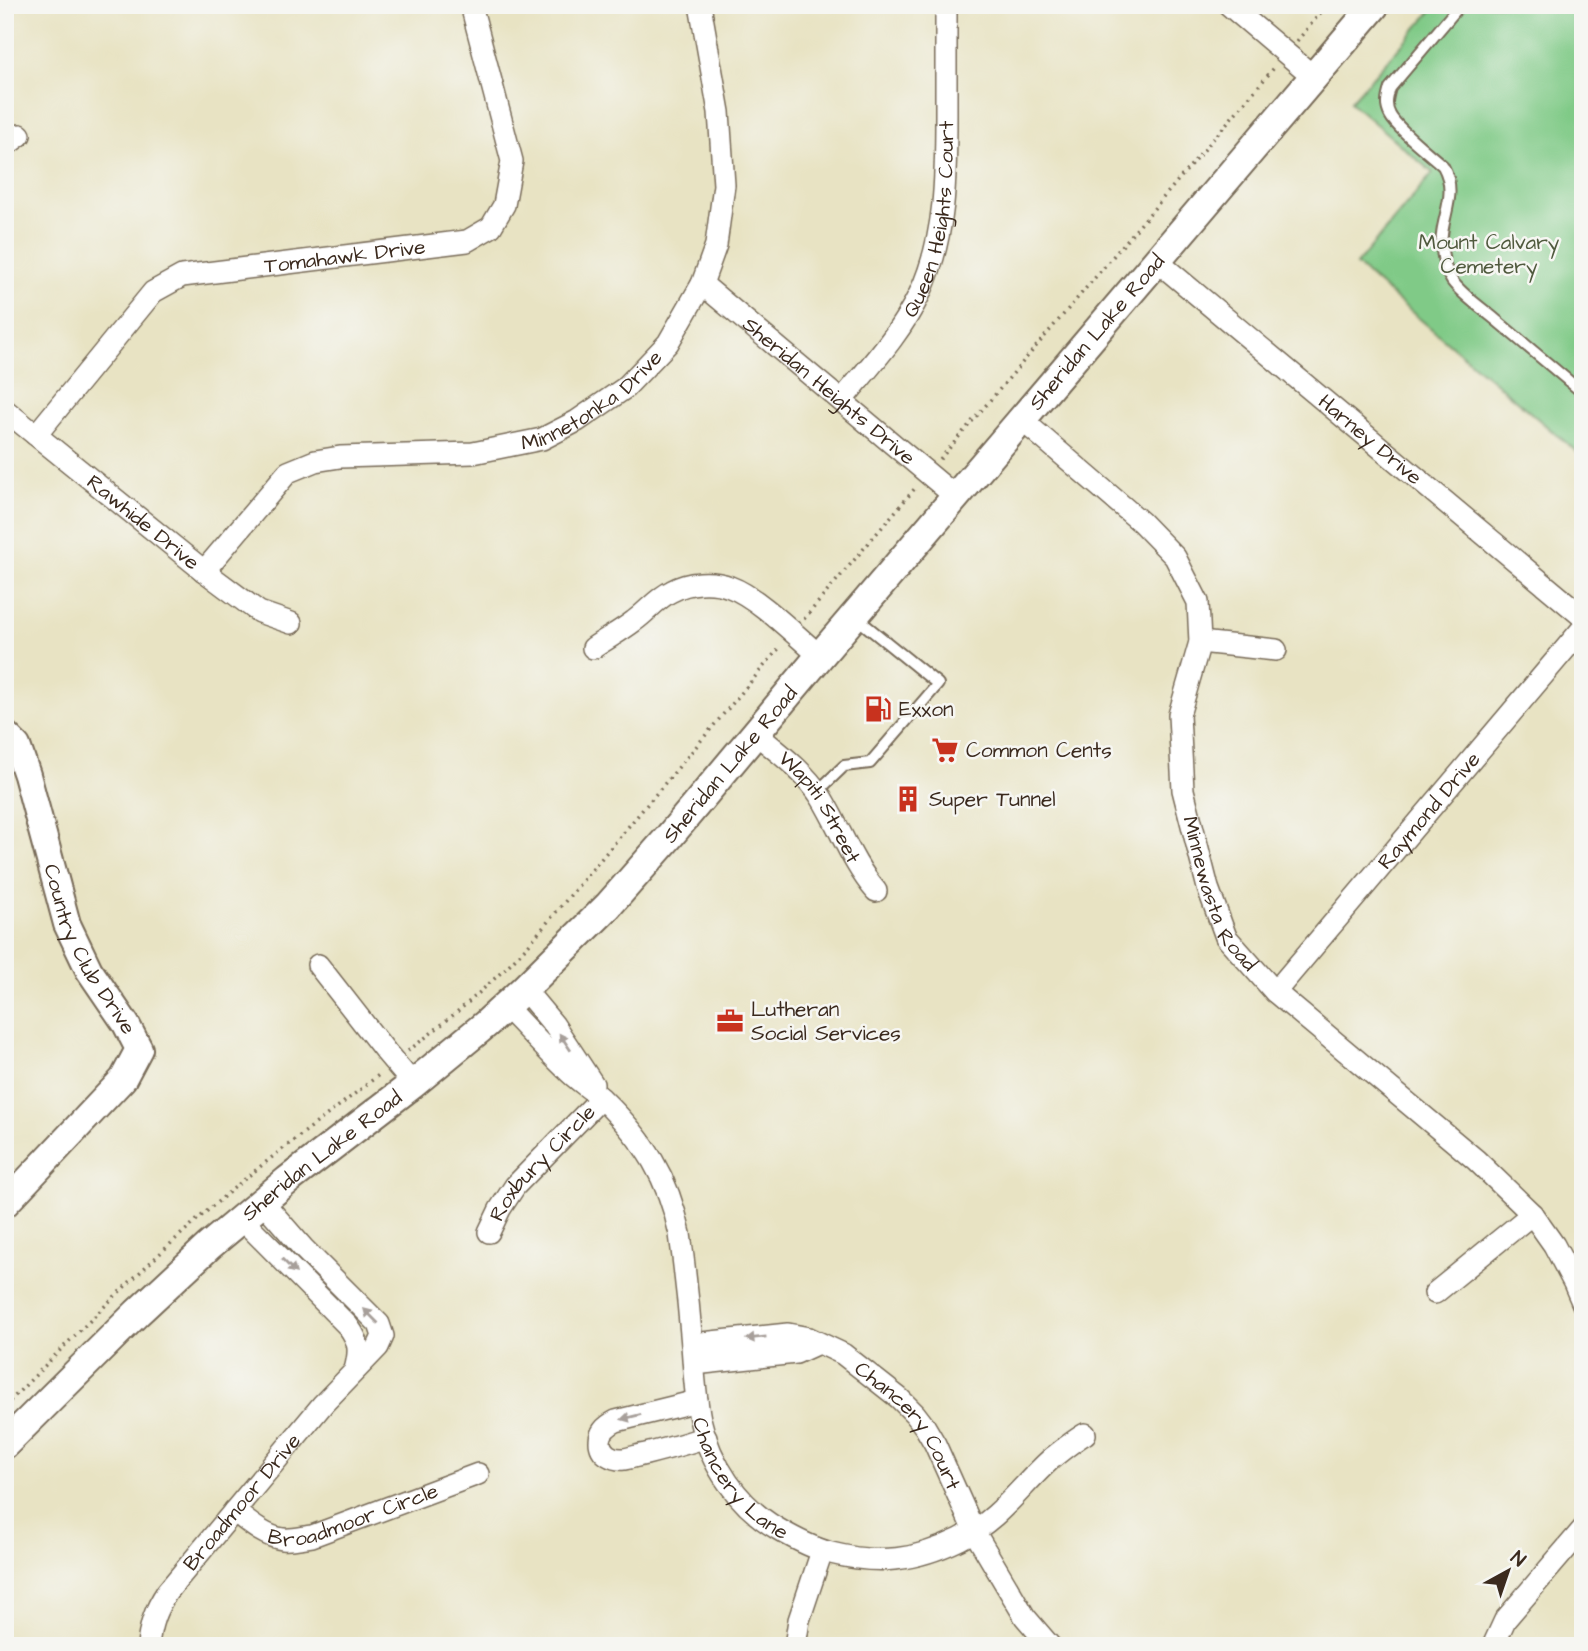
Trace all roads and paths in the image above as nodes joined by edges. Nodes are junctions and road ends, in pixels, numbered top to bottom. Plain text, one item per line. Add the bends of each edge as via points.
1 (471, 5) edge
2 (700, 5) edge
3 (1230, 5) edge
4 (1327, 5) edge
5 (1376, 5) edge
6 (1460, 5) edge
7 (946, 14) dead end
8 (1286, 53) junction
9 (1314, 77) junction
10 (1157, 261) junction
11 (702, 284) junction
12 (1583, 393) edge
13 (842, 400) junction
14 (5, 410) edge
15 (1022, 420) junction
16 (36, 435) junction
17 (928, 472) junction
18 (956, 497) junction
19 (204, 571) junction
20 (854, 616) junction
21 (1583, 617) edge
22 (291, 623) dead end
23 (1583, 628) edge
24 (792, 632) junction
25 (1200, 642) junction
26 (593, 648) dead end
27 (1276, 650) dead end
28 (820, 656) junction
29 (755, 733) junction
30 (5, 734) edge
31 (817, 792) junction
32 (876, 891) dead end
33 (318, 965) dead end
34 (1275, 992) junction
35 (515, 998) junction
36 (394, 1062) junction
37 (413, 1084) junction
38 (601, 1098) junction
39 (5, 1204) edge
40 (251, 1210) junction
41 (1532, 1214) junction
42 (489, 1232) dead end
43 (1434, 1293) dead end
44 (1583, 1304) edge
45 (693, 1354) junction
46 (697, 1401) junction
47 (5, 1406) edge
48 (1085, 1434) dead end
49 (706, 1437) junction
50 (5, 1444) edge
51 (478, 1474) dead end
52 (234, 1511) junction
53 (1583, 1529) edge
54 (974, 1531) junction
55 (822, 1551) junction
56 (1496, 1645) edge
57 (148, 1646) edge
58 (795, 1646) edge
59 (1050, 1646) edge

1 - 16 street, Tomahawk Drive via 512,161 504,205 491,227 467,241 182,276 153,292
2 - 11 street, Minnetonka Drive via 719,113 724,185 716,245
3 - 8 street
4 - 8 path
5 - 9 main road, Sheridan Lake Road
6 - 12 lane via 1390,88 1387,108 1394,121 1447,173 1451,190 1441,247 1452,281
7 - 13 street, Queen Heights Court via 946,169 934,251 910,311
8 - 9 street
8 - 17 path
9 - 10 main road, Sheridan Lake Road
10 - 15 main road, Sheridan Lake Road
10 - 21 street, Harney Drive
11 - 13 street, Sheridan Heights Drive
11 - 19 street, Minnetonka Drive via 668,342 625,387 577,421 542,439 473,453 315,461 288,472
13 - 17 street, Sheridan Heights Drive
14 - 16 street, Rawhide Drive
15 - 18 main road, Sheridan Lake Road
15 - 25 street, Minnewasta Road via 1142,522 1175,557 1198,602
16 - 19 street, Rawhide Drive
17 - 18 street, Sheridan Heights Drive
17 - 24 path
18 - 20 main road, Sheridan Lake Road
19 - 22 street, Rawhide Drive via 259,612
20 - 28 main road, Sheridan Lake Road
20 - 31 lane via 938,684 870,763 844,766
23 - 34 street, Raymond Drive
24 - 26 street via 730,587 691,584 668,593
24 - 28 street
24 - 36 path via 514,960
25 - 27 street
25 - 34 street, Minnewasta Road via 1179,715 1183,790 1208,888 1226,937
28 - 29 main road, Sheridan Lake Road
29 - 31 street, Wapiti Street
29 - 35 main road, Sheridan Lake Road via 617,897
30 - 39 street, Country Club Drive via 17,746 27,775 67,924 89,970 139,1049 123,1079
31 - 32 street, Wapiti Street
33 - 36 street
34 - 41 street, Minnewasta Road via 1476,1160
35 - 37 main road, Sheridan Lake Road
35 - 38 street, Chancery Lane via 554,1025
36 - 37 street
36 - 47 path via 190,1225
37 - 40 main road, Sheridan Lake Road
38 - 42 street, Roxbury Circle via 515,1186
38 - 45 street, Chancery Lane via 641,1143 666,1185 680,1234
40 - 50 main road, Sheridan Lake Road via 137,1313
40 - 52 street, Broadmoor Drive via 303,1248 379,1324 383,1336
41 - 43 street
41 - 44 street, Minnewasta Road via 1554,1245
45 - 46 street, Chancery Lane
45 - 54 street, Chancery Court via 796,1353 818,1343 843,1354 915,1413 935,1444
46 - 49 street, Chancery Lane
46 -> 49 street via 616,1421 602,1432 600,1442 608,1456 624,1459
48 - 54 street, Chancery Lane
49 - 55 street, Chancery Lane via 726,1480 753,1511 789,1536
51 - 52 street, Broadmoor Circle via 293,1539 268,1534
52 - 57 street, Broadmoor Drive via 158,1605
53 - 56 street via 1505,1620
54 - 55 street, Chancery Lane via 943,1547 894,1560
54 - 59 street, Chancery Court via 1025,1617
55 - 58 street

